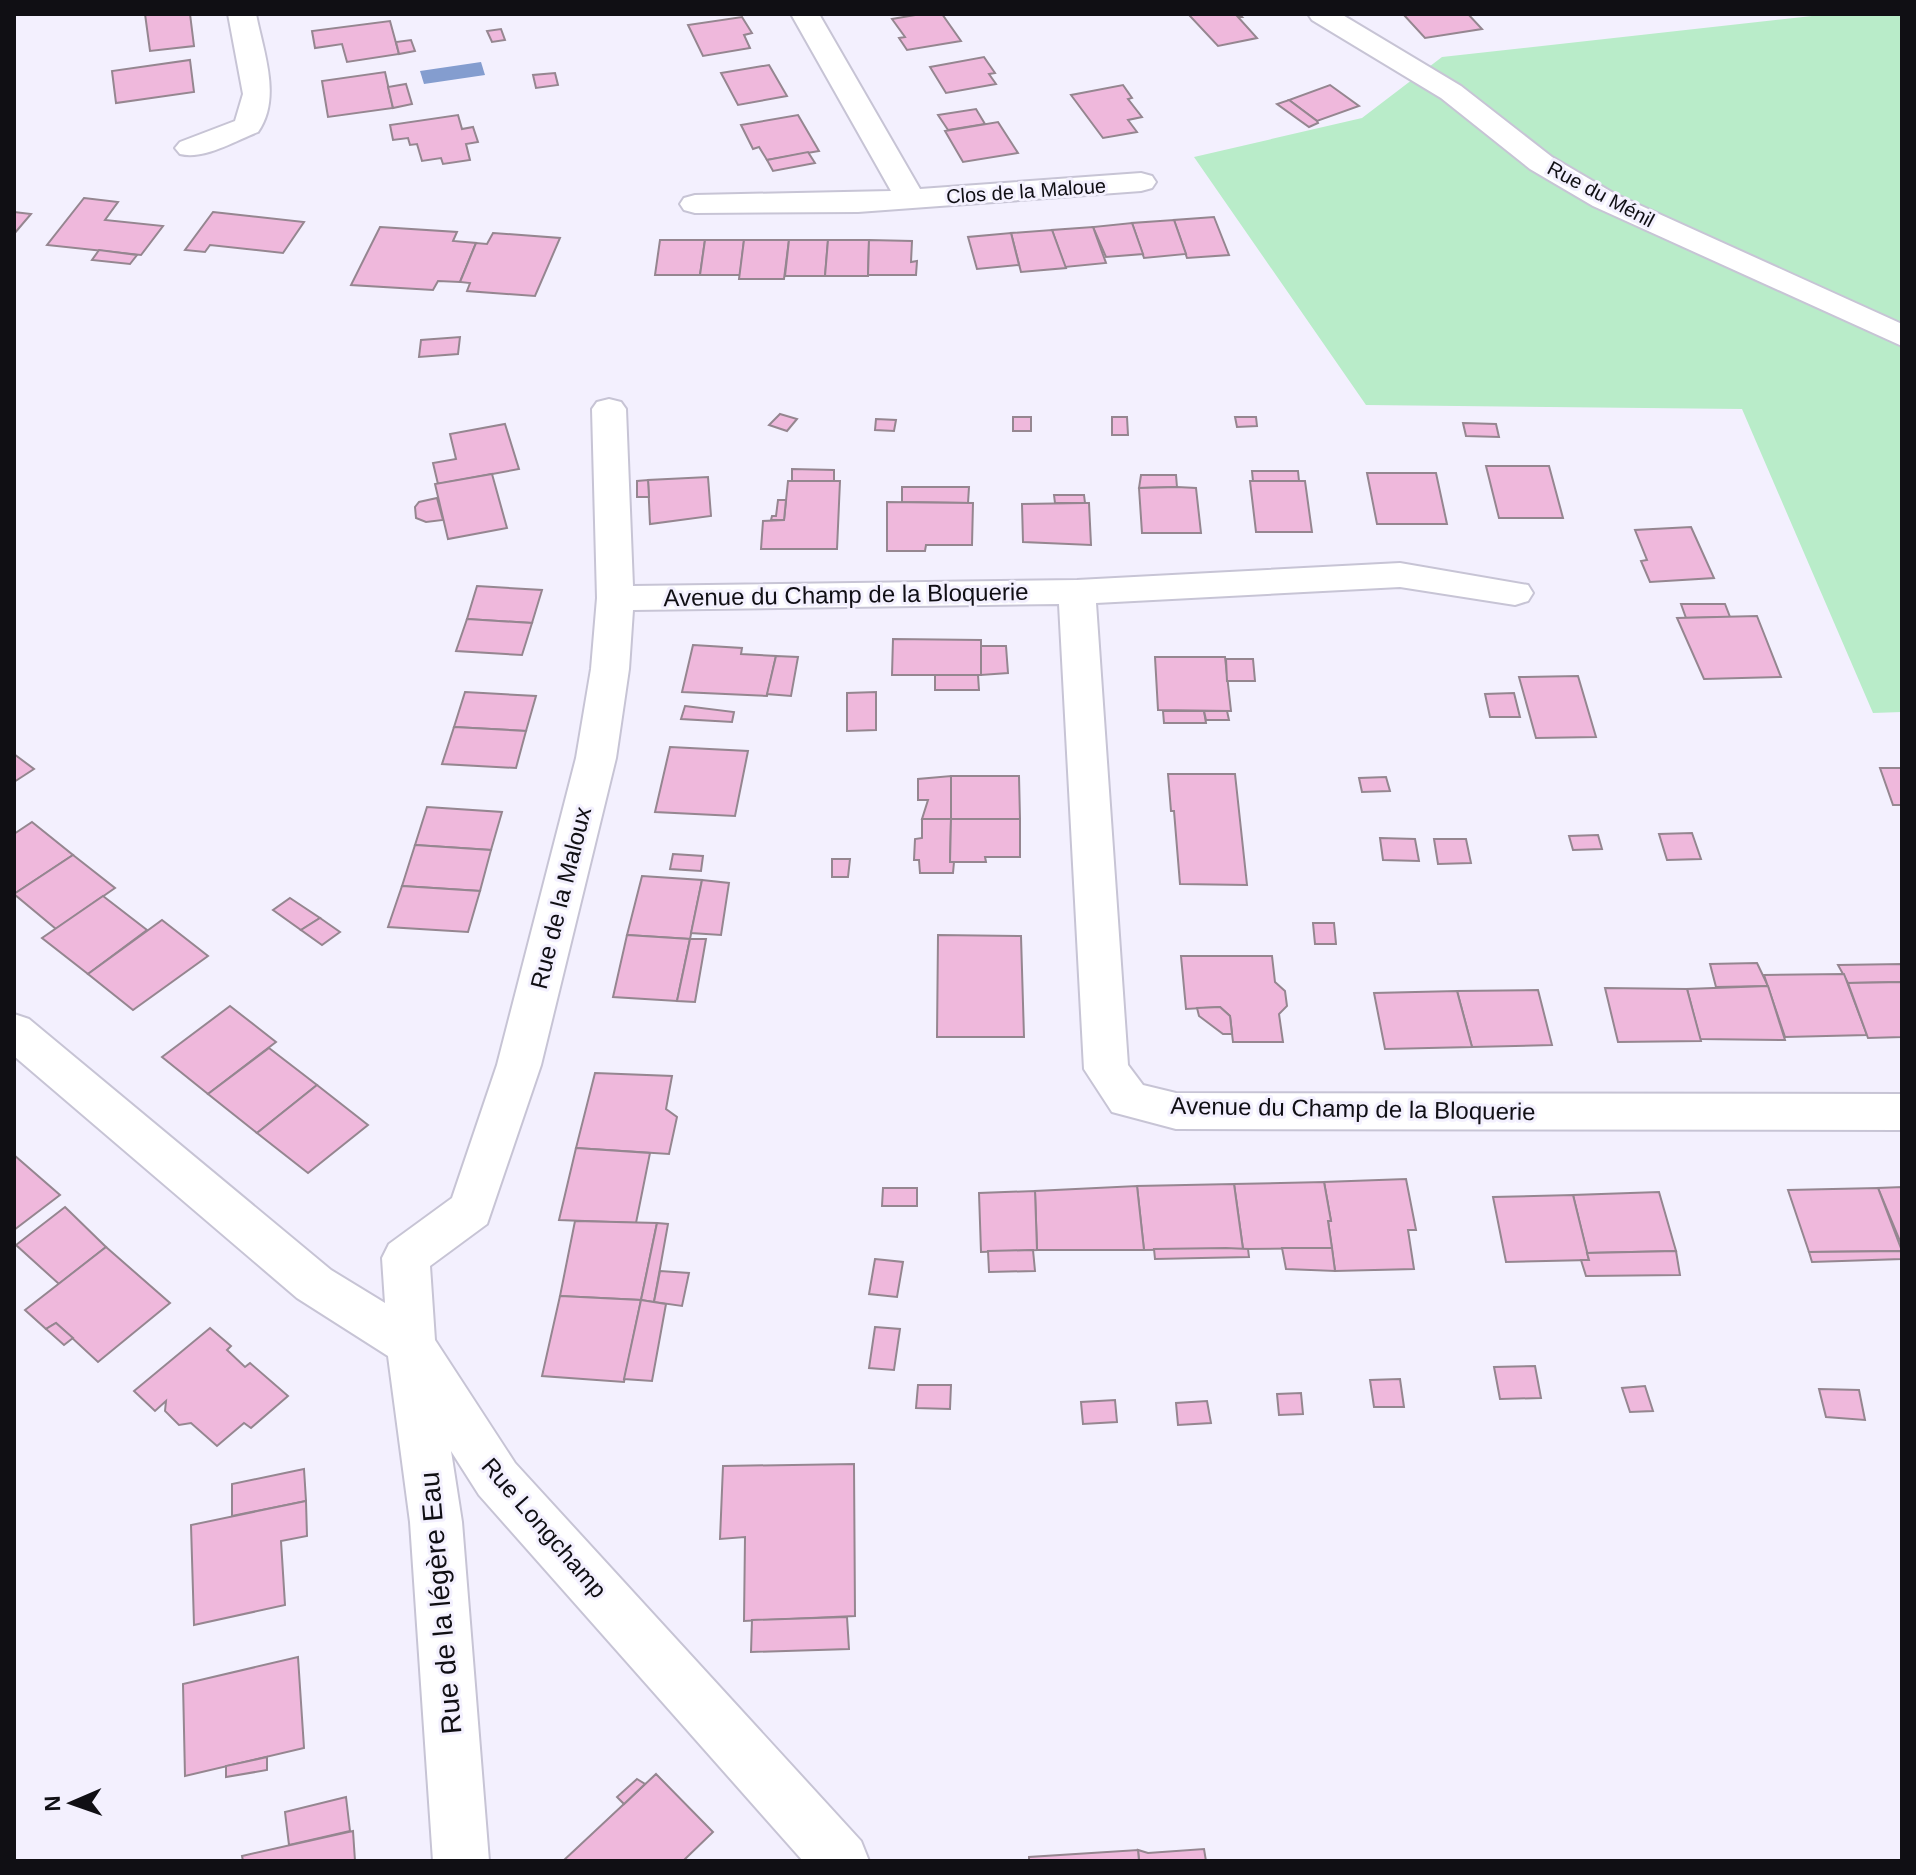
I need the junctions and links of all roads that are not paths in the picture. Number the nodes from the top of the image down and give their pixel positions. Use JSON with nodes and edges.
{"nodes":[{"id":1,"x":242,"y":14,"type":"edge"},
{"id":2,"x":805,"y":14,"type":"edge"},
{"id":3,"x":1322,"y":14,"type":"edge"},
{"id":4,"x":190,"y":148,"type":"dead end"},
{"id":5,"x":1141,"y":182,"type":"dead end"},
{"id":6,"x":911,"y":200,"type":"junction"},
{"id":7,"x":695,"y":204,"type":"dead end"},
{"id":8,"x":1902,"y":336,"type":"edge"},
{"id":9,"x":609,"y":409,"type":"dead end"},
{"id":10,"x":1077,"y":592,"type":"junction"},
{"id":11,"x":1515,"y":593,"type":"dead end"},
{"id":12,"x":615,"y":598,"type":"junction"},
{"id":13,"x":14,"y":1031,"type":"edge"},
{"id":14,"x":1902,"y":1112,"type":"edge"},
{"id":15,"x":411,"y":1345,"type":"junction"},
{"id":16,"x":461,"y":1861,"type":"edge"},
{"id":17,"x":841,"y":1861,"type":"edge"}],
"edges":[{"from":1,"to":4,"type":"street"},
{"from":2,"to":6,"type":"street","name":"Clos de la Maloue"},
{"from":3,"to":8,"type":"street","name":"Rue du Ménil"},
{"from":5,"to":6,"type":"street","name":"Clos de la Maloue"},
{"from":6,"to":7,"type":"street","name":"Clos de la Maloue"},
{"from":9,"to":12,"type":"street","name":"Rue de la Maloux"},
{"from":10,"to":11,"type":"street","name":"Avenue du Champ de la Bloquerie"},
{"from":10,"to":12,"type":"street","name":"Avenue du Champ de la Bloquerie"},
{"from":10,"to":14,"type":"street","name":"Avenue du Champ de la Bloquerie"},
{"from":12,"to":15,"type":"street","name":"Rue de la Maloux"},
{"from":13,"to":15,"type":"street","name":"Rue Longchamp"},
{"from":15,"to":16,"type":"street","name":"Rue de la légère Eau"},
{"from":15,"to":17,"type":"street","name":"Rue Longchamp"}]}
